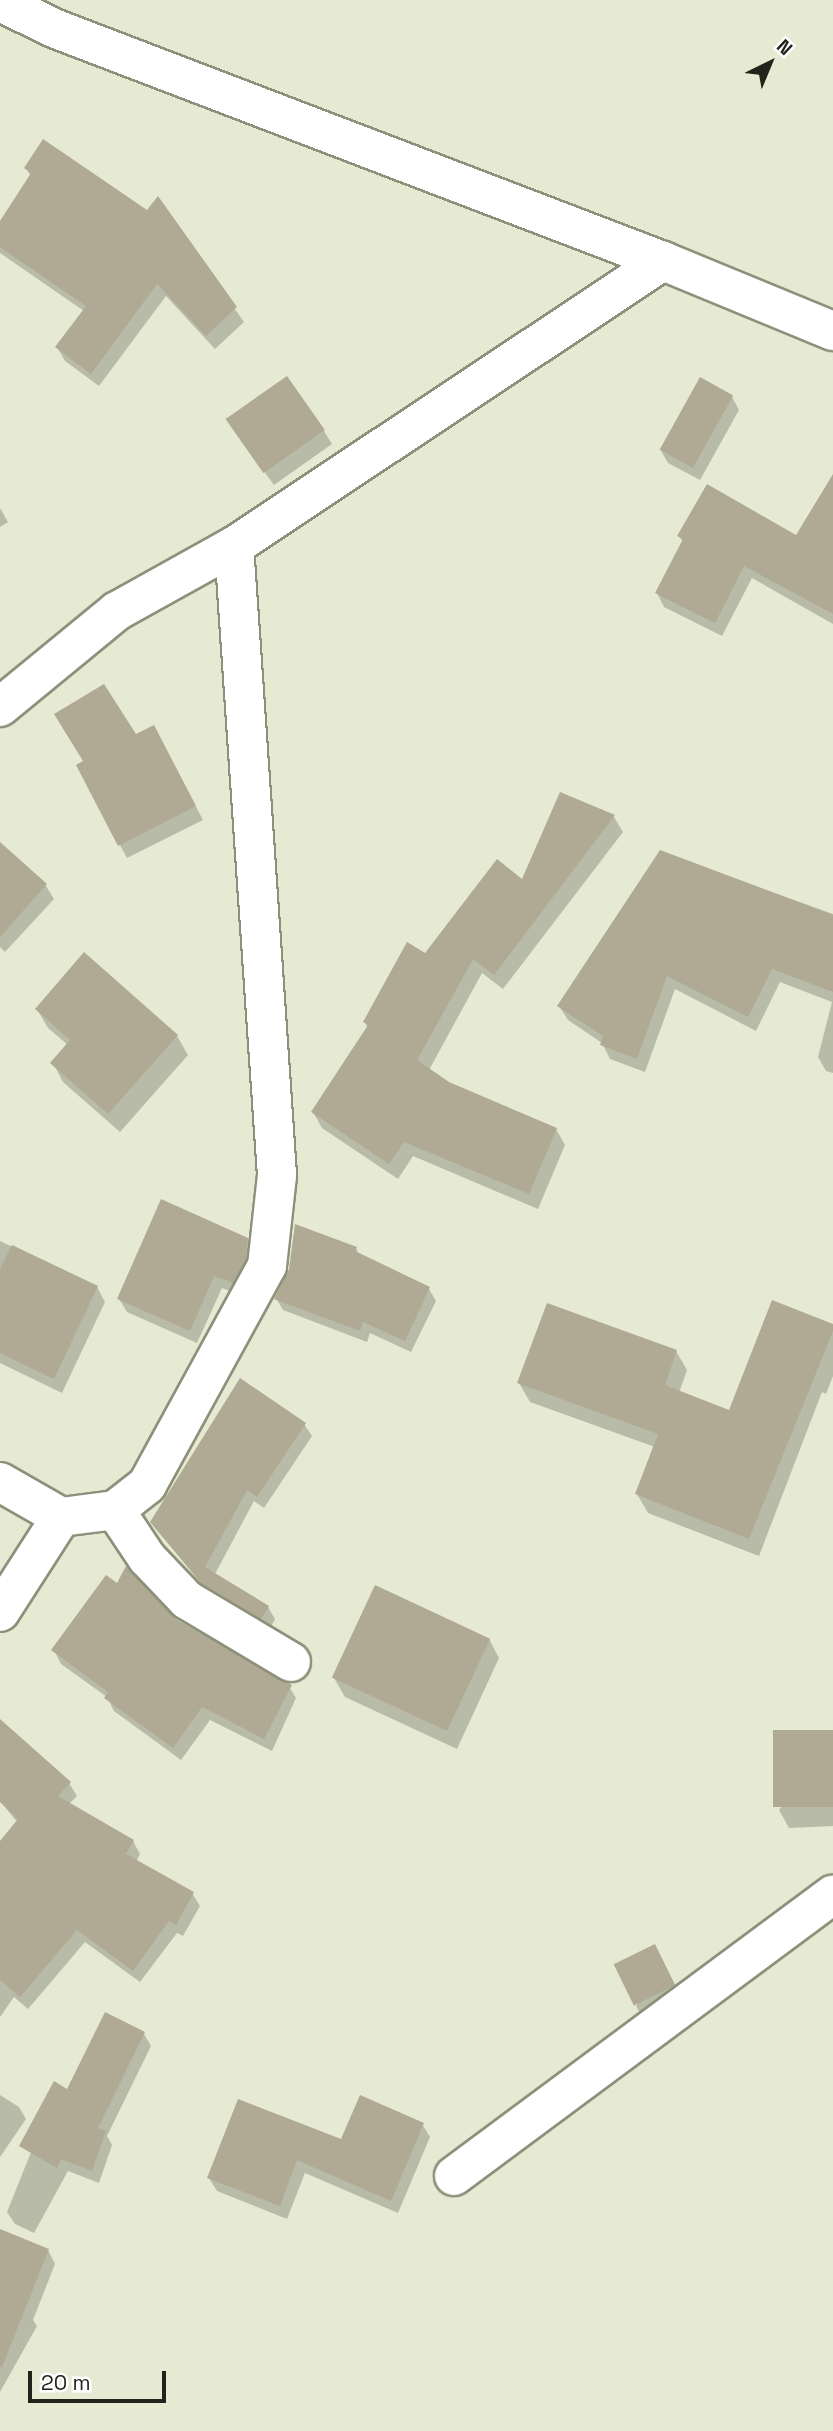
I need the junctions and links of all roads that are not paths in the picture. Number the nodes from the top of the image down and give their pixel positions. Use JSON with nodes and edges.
{"nodes":[{"id":1,"x":0,"y":2,"type":"edge"},
{"id":2,"x":663,"y":261,"type":"junction"},
{"id":3,"x":833,"y":331,"type":"edge"},
{"id":4,"x":234,"y":546,"type":"junction"},
{"id":5,"x":0,"y":707,"type":"edge"},
{"id":6,"x":0,"y":1482,"type":"edge"},
{"id":7,"x":115,"y":1510,"type":"junction"},
{"id":8,"x":61,"y":1517,"type":"junction"},
{"id":9,"x":0,"y":1612,"type":"edge"},
{"id":10,"x":291,"y":1662,"type":"dead end"},
{"id":11,"x":833,"y":1895,"type":"edge"},
{"id":12,"x":454,"y":2176,"type":"dead end"}],
"edges":[{"from":1,"to":2,"type":"street"},
{"from":2,"to":3,"type":"street"},
{"from":2,"to":4,"type":"street"},
{"from":4,"to":5,"type":"street"},
{"from":4,"to":7,"type":"street"},
{"from":6,"to":8,"type":"street"},
{"from":7,"to":8,"type":"street"},
{"from":7,"to":10,"type":"street"},
{"from":8,"to":9,"type":"street"},
{"from":11,"to":12,"type":"street"}]}
